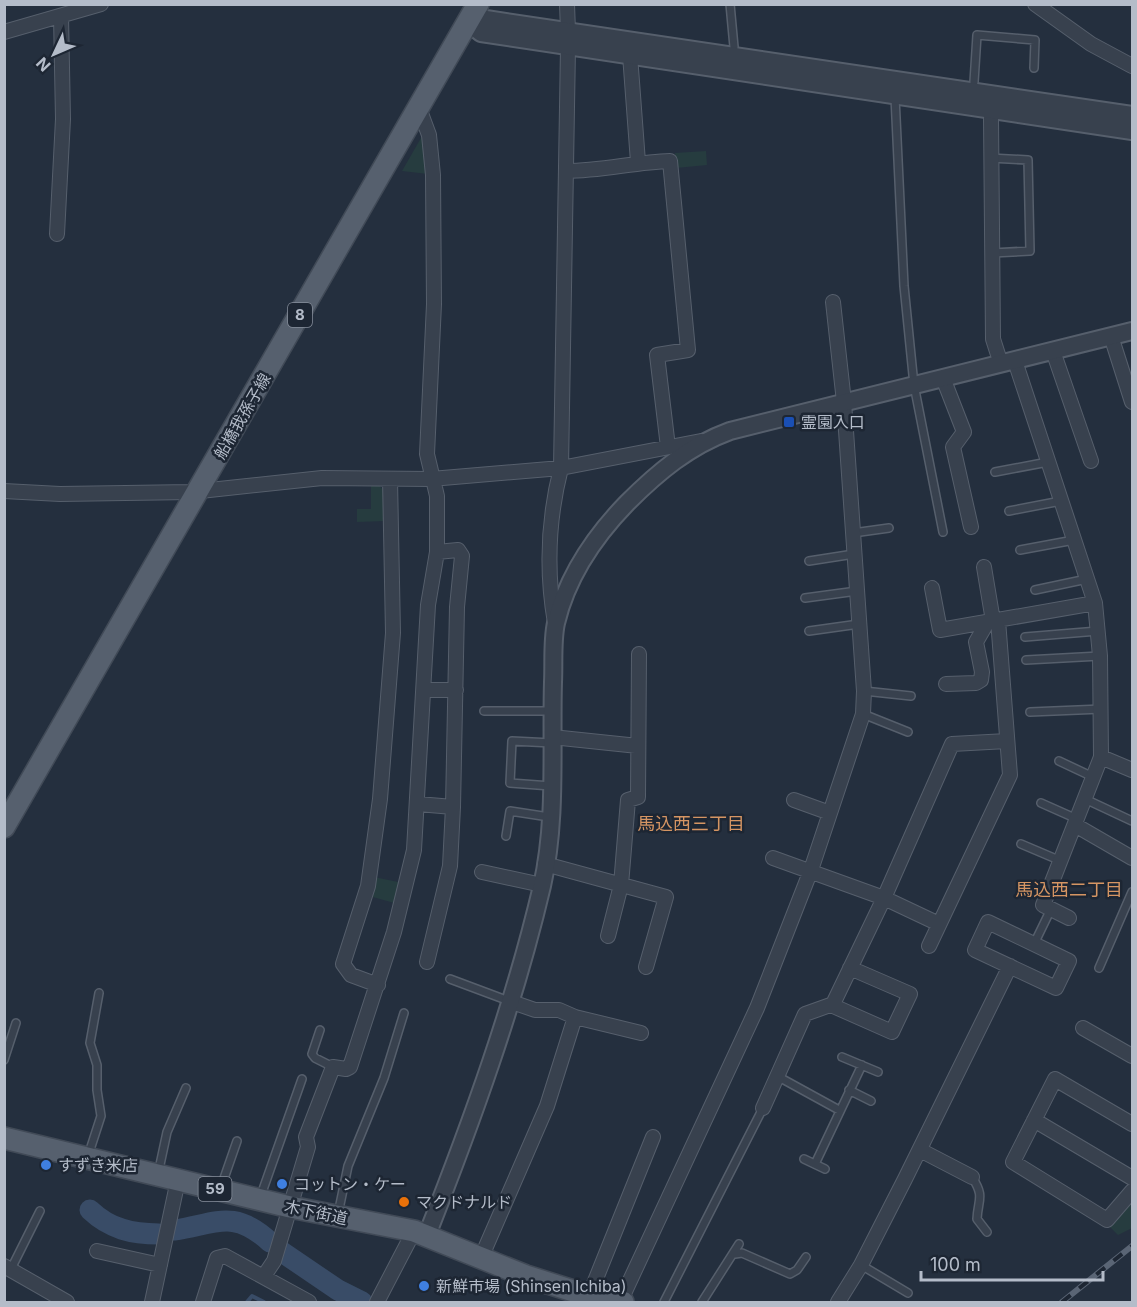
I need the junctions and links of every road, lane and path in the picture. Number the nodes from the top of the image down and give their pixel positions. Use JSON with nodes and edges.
{"nodes":[{"id":1,"x":100,"y":4,"type":"edge"},
{"id":2,"x":478,"y":4,"type":"edge"},
{"id":3,"x":567,"y":4,"type":"edge"},
{"id":4,"x":730,"y":4,"type":"edge"},
{"id":5,"x":1035,"y":4,"type":"edge"},
{"id":6,"x":61,"y":16,"type":"junction"},
{"id":7,"x":468,"y":23,"type":"junction"},
{"id":8,"x":4,"y":32,"type":"edge"},
{"id":9,"x":568,"y":39,"type":"junction"},
{"id":10,"x":734,"y":47,"type":"dead end"},
{"id":11,"x":630,"y":55,"type":"junction"},
{"id":12,"x":1132,"y":66,"type":"edge"},
{"id":13,"x":1034,"y":68,"type":"dead end"},
{"id":14,"x":974,"y":82,"type":"dead end"},
{"id":15,"x":895,"y":87,"type":"junction"},
{"id":16,"x":419,"y":108,"type":"junction"},
{"id":17,"x":1132,"y":115,"type":"edge"},
{"id":18,"x":991,"y":118,"type":"dead end"},
{"id":19,"x":1132,"y":131,"type":"edge"},
{"id":20,"x":990,"y":158,"type":"junction"},
{"id":21,"x":638,"y":162,"type":"junction"},
{"id":22,"x":566,"y":171,"type":"junction"},
{"id":23,"x":57,"y":234,"type":"dead end"},
{"id":24,"x":992,"y":253,"type":"junction"},
{"id":25,"x":833,"y":302,"type":"dead end"},
{"id":26,"x":1132,"y":331,"type":"edge"},
{"id":27,"x":1111,"y":336,"type":"junction"},
{"id":28,"x":1053,"y":351,"type":"junction"},
{"id":29,"x":1008,"y":362,"type":"junction"},
{"id":30,"x":943,"y":378,"type":"junction"},
{"id":31,"x":914,"y":385,"type":"junction"},
{"id":32,"x":844,"y":402,"type":"junction"},
{"id":33,"x":1132,"y":402,"type":"edge"},
{"id":34,"x":703,"y":441,"type":"junction"},
{"id":35,"x":668,"y":447,"type":"junction"},
{"id":36,"x":1091,"y":461,"type":"dead end"},
{"id":37,"x":1048,"y":462,"type":"junction"},
{"id":38,"x":561,"y":468,"type":"junction"},
{"id":39,"x":995,"y":472,"type":"dead end"},
{"id":40,"x":390,"y":478,"type":"junction"},
{"id":41,"x":431,"y":479,"type":"junction"},
{"id":42,"x":200,"y":489,"type":"junction"},
{"id":43,"x":4,"y":491,"type":"edge"},
{"id":44,"x":1061,"y":501,"type":"junction"},
{"id":45,"x":1009,"y":511,"type":"dead end"},
{"id":46,"x":971,"y":527,"type":"dead end"},
{"id":47,"x":889,"y":528,"type":"dead end"},
{"id":48,"x":943,"y":532,"type":"dead end"},
{"id":49,"x":853,"y":533,"type":"junction"},
{"id":50,"x":1074,"y":540,"type":"junction"},
{"id":51,"x":1020,"y":550,"type":"dead end"},
{"id":52,"x":437,"y":552,"type":"junction"},
{"id":53,"x":854,"y":554,"type":"junction"},
{"id":54,"x":809,"y":561,"type":"dead end"},
{"id":55,"x":984,"y":567,"type":"dead end"},
{"id":56,"x":1087,"y":579,"type":"junction"},
{"id":57,"x":932,"y":588,"type":"dead end"},
{"id":58,"x":1035,"y":590,"type":"dead end"},
{"id":59,"x":856,"y":591,"type":"junction"},
{"id":60,"x":805,"y":598,"type":"dead end"},
{"id":61,"x":1095,"y":603,"type":"junction"},
{"id":62,"x":993,"y":622,"type":"junction"},
{"id":63,"x":859,"y":624,"type":"junction"},
{"id":64,"x":555,"y":625,"type":"junction"},
{"id":65,"x":809,"y":631,"type":"dead end"},
{"id":66,"x":1098,"y":631,"type":"junction"},
{"id":67,"x":1025,"y":637,"type":"dead end"},
{"id":68,"x":639,"y":654,"type":"dead end"},
{"id":69,"x":1100,"y":656,"type":"junction"},
{"id":70,"x":1026,"y":660,"type":"dead end"},
{"id":71,"x":946,"y":684,"type":"dead end"},
{"id":72,"x":424,"y":690,"type":"junction"},
{"id":73,"x":456,"y":690,"type":"junction"},
{"id":74,"x":864,"y":691,"type":"junction"},
{"id":75,"x":910,"y":696,"type":"dead end"},
{"id":76,"x":1102,"y":709,"type":"junction"},
{"id":77,"x":484,"y":711,"type":"dead end"},
{"id":78,"x":552,"y":711,"type":"junction"},
{"id":79,"x":1030,"y":712,"type":"dead end"},
{"id":80,"x":863,"y":714,"type":"junction"},
{"id":81,"x":908,"y":732,"type":"dead end"},
{"id":82,"x":552,"y":740,"type":"junction"},
{"id":83,"x":1007,"y":741,"type":"junction"},
{"id":84,"x":638,"y":746,"type":"junction"},
{"id":85,"x":1101,"y":757,"type":"junction"},
{"id":86,"x":1059,"y":761,"type":"dead end"},
{"id":87,"x":1132,"y":770,"type":"edge"},
{"id":88,"x":1093,"y":777,"type":"junction"},
{"id":89,"x":551,"y":786,"type":"junction"},
{"id":90,"x":794,"y":800,"type":"dead end"},
{"id":91,"x":1085,"y":800,"type":"junction"},
{"id":92,"x":1041,"y":803,"type":"dead end"},
{"id":93,"x":418,"y":804,"type":"junction"},
{"id":94,"x":453,"y":807,"type":"junction"},
{"id":95,"x":830,"y":813,"type":"junction"},
{"id":96,"x":549,"y":817,"type":"junction"},
{"id":97,"x":1132,"y":821,"type":"edge"},
{"id":98,"x":1076,"y":822,"type":"junction"},
{"id":99,"x":4,"y":827,"type":"edge"},
{"id":100,"x":506,"y":836,"type":"dead end"},
{"id":101,"x":1021,"y":844,"type":"dead end"},
{"id":102,"x":773,"y":858,"type":"dead end"},
{"id":103,"x":1132,"y":858,"type":"edge"},
{"id":104,"x":1061,"y":861,"type":"junction"},
{"id":105,"x":545,"y":864,"type":"junction"},
{"id":106,"x":811,"y":870,"type":"junction"},
{"id":107,"x":482,"y":872,"type":"dead end"},
{"id":108,"x":542,"y":885,"type":"junction"},
{"id":109,"x":621,"y":885,"type":"junction"},
{"id":110,"x":1132,"y":892,"type":"edge"},
{"id":111,"x":884,"y":897,"type":"junction"},
{"id":112,"x":1051,"y":909,"type":"junction"},
{"id":113,"x":1069,"y":918,"type":"dead end"},
{"id":114,"x":939,"y":924,"type":"junction"},
{"id":115,"x":608,"y":936,"type":"dead end"},
{"id":116,"x":1034,"y":944,"type":"junction"},
{"id":117,"x":929,"y":946,"type":"dead end"},
{"id":118,"x":427,"y":962,"type":"dead end"},
{"id":119,"x":1010,"y":966,"type":"junction"},
{"id":120,"x":646,"y":967,"type":"dead end"},
{"id":121,"x":850,"y":968,"type":"junction"},
{"id":122,"x":1099,"y":968,"type":"dead end"},
{"id":123,"x":450,"y":979,"type":"dead end"},
{"id":124,"x":378,"y":986,"type":"junction"},
{"id":125,"x":99,"y":993,"type":"dead end"},
{"id":126,"x":509,"y":1002,"type":"junction"},
{"id":127,"x":831,"y":1005,"type":"junction"},
{"id":128,"x":404,"y":1013,"type":"dead end"},
{"id":129,"x":575,"y":1017,"type":"junction"},
{"id":130,"x":16,"y":1023,"type":"dead end"},
{"id":131,"x":1083,"y":1028,"type":"dead end"},
{"id":132,"x":320,"y":1030,"type":"dead end"},
{"id":133,"x":641,"y":1033,"type":"dead end"},
{"id":134,"x":1132,"y":1056,"type":"edge"},
{"id":135,"x":842,"y":1057,"type":"dead end"},
{"id":136,"x":4,"y":1060,"type":"edge"},
{"id":137,"x":861,"y":1065,"type":"junction"},
{"id":138,"x":333,"y":1067,"type":"junction"},
{"id":139,"x":878,"y":1072,"type":"dead end"},
{"id":140,"x":777,"y":1076,"type":"junction"},
{"id":141,"x":302,"y":1078,"type":"dead end"},
{"id":142,"x":186,"y":1088,"type":"dead end"},
{"id":143,"x":849,"y":1090,"type":"junction"},
{"id":144,"x":871,"y":1101,"type":"dead end"},
{"id":145,"x":763,"y":1108,"type":"joint"},
{"id":146,"x":839,"y":1110,"type":"junction"},
{"id":147,"x":1035,"y":1120,"type":"junction"},
{"id":148,"x":1132,"y":1124,"type":"edge"},
{"id":149,"x":653,"y":1137,"type":"dead end"},
{"id":150,"x":4,"y":1138,"type":"edge"},
{"id":151,"x":237,"y":1141,"type":"dead end"},
{"id":152,"x":920,"y":1150,"type":"junction"},
{"id":153,"x":88,"y":1156,"type":"junction"},
{"id":154,"x":804,"y":1159,"type":"dead end"},
{"id":155,"x":815,"y":1164,"type":"junction"},
{"id":156,"x":825,"y":1169,"type":"dead end"},
{"id":157,"x":167,"y":1177,"type":"junction"},
{"id":158,"x":972,"y":1177,"type":"joint"},
{"id":159,"x":1132,"y":1178,"type":"edge"},
{"id":160,"x":220,"y":1190,"type":"junction"},
{"id":161,"x":1132,"y":1191,"type":"edge"},
{"id":162,"x":259,"y":1200,"type":"junction"},
{"id":163,"x":290,"y":1207,"type":"junction"},
{"id":164,"x":39,"y":1210,"type":"dead end"},
{"id":165,"x":337,"y":1216,"type":"junction"},
{"id":166,"x":987,"y":1232,"type":"dead end"},
{"id":167,"x":421,"y":1233,"type":"junction"},
{"id":168,"x":739,"y":1244,"type":"dead end"},
{"id":169,"x":97,"y":1251,"type":"dead end"},
{"id":170,"x":735,"y":1254,"type":"junction"},
{"id":171,"x":806,"y":1257,"type":"dead end"},
{"id":172,"x":481,"y":1258,"type":"junction"},
{"id":173,"x":160,"y":1265,"type":"junction"},
{"id":174,"x":861,"y":1265,"type":"junction"},
{"id":175,"x":8,"y":1267,"type":"edge"},
{"id":176,"x":264,"y":1276,"type":"junction"},
{"id":177,"x":908,"y":1293,"type":"dead end"},
{"id":178,"x":589,"y":1296,"type":"junction"},
{"id":179,"x":67,"y":1302,"type":"edge"},
{"id":180,"x":152,"y":1302,"type":"edge"},
{"id":181,"x":203,"y":1302,"type":"edge"},
{"id":182,"x":309,"y":1302,"type":"edge"},
{"id":183,"x":377,"y":1302,"type":"edge"},
{"id":184,"x":621,"y":1302,"type":"edge"},
{"id":185,"x":664,"y":1302,"type":"edge"},
{"id":186,"x":702,"y":1302,"type":"edge"},
{"id":187,"x":838,"y":1302,"type":"edge"}],
"edges":[{"from":1,"to":6,"type":"street"},
{"from":2,"to":7,"type":"main road","name":"船橋我孫子線","number":"8"},
{"from":3,"to":9,"type":"street"},
{"from":4,"to":10,"type":"lane"},
{"from":5,"to":12,"type":"street"},
{"from":6,"to":8,"type":"street"},
{"from":6,"to":23,"type":"street"},
{"from":7,"to":9,"type":"street"},
{"from":7,"to":16,"type":"main road","name":"船橋我孫子線","number":"8"},
{"from":9,"to":11,"type":"street"},
{"from":9,"to":15,"type":"street"},
{"from":9,"to":22,"type":"street"},
{"from":11,"to":15,"type":"street"},
{"from":11,"to":21,"type":"street"},
{"from":13,"to":14,"type":"lane"},
{"from":15,"to":17,"type":"street"},
{"from":15,"to":19,"type":"street"},
{"from":15,"to":31,"type":"lane"},
{"from":16,"to":41,"type":"street"},
{"from":16,"to":42,"type":"main road","name":"船橋我孫子線","number":"8"},
{"from":18,"to":20,"type":"street"},
{"from":20,"to":24,"type":"street"},
{"from":20,"to":24,"type":"lane"},
{"from":21,"to":22,"type":"street"},
{"from":21,"to":35,"type":"street"},
{"from":22,"to":38,"type":"street"},
{"from":24,"to":29,"type":"street"},
{"from":25,"to":32,"type":"street"},
{"from":26,"to":27,"type":"street"},
{"from":27,"to":28,"type":"street"},
{"from":27,"to":33,"type":"street"},
{"from":28,"to":29,"type":"street"},
{"from":28,"to":36,"type":"street"},
{"from":29,"to":30,"type":"street"},
{"from":29,"to":37,"type":"street"},
{"from":30,"to":31,"type":"street"},
{"from":30,"to":46,"type":"street"},
{"from":31,"to":32,"type":"street"},
{"from":31,"to":48,"type":"lane"},
{"from":32,"to":34,"type":"street"},
{"from":32,"to":49,"type":"street"},
{"from":34,"to":35,"type":"street"},
{"from":34,"to":64,"type":"street"},
{"from":35,"to":38,"type":"street"},
{"from":37,"to":39,"type":"lane"},
{"from":37,"to":44,"type":"street"},
{"from":38,"to":41,"type":"street"},
{"from":38,"to":64,"type":"street"},
{"from":40,"to":41,"type":"street"},
{"from":40,"to":42,"type":"street"},
{"from":40,"to":124,"type":"street"},
{"from":41,"to":52,"type":"street"},
{"from":42,"to":43,"type":"street"},
{"from":42,"to":99,"type":"main road","name":"船橋我孫子線","number":"8"},
{"from":44,"to":45,"type":"lane"},
{"from":44,"to":50,"type":"street"},
{"from":47,"to":49,"type":"lane"},
{"from":49,"to":53,"type":"street"},
{"from":50,"to":51,"type":"lane"},
{"from":50,"to":56,"type":"street"},
{"from":52,"to":72,"type":"street"},
{"from":52,"to":73,"type":"street"},
{"from":53,"to":54,"type":"lane"},
{"from":53,"to":59,"type":"street"},
{"from":55,"to":62,"type":"street"},
{"from":56,"to":58,"type":"lane"},
{"from":56,"to":61,"type":"street"},
{"from":57,"to":62,"type":"street"},
{"from":59,"to":60,"type":"lane"},
{"from":59,"to":63,"type":"street"},
{"from":61,"to":62,"type":"street"},
{"from":61,"to":66,"type":"street"},
{"from":62,"to":71,"type":"street"},
{"from":62,"to":83,"type":"street"},
{"from":63,"to":65,"type":"lane"},
{"from":63,"to":74,"type":"street"},
{"from":64,"to":78,"type":"street"},
{"from":66,"to":67,"type":"lane"},
{"from":66,"to":69,"type":"street"},
{"from":68,"to":84,"type":"street"},
{"from":69,"to":70,"type":"lane"},
{"from":69,"to":76,"type":"street"},
{"from":72,"to":73,"type":"street"},
{"from":72,"to":93,"type":"street"},
{"from":73,"to":94,"type":"street"},
{"from":74,"to":75,"type":"lane"},
{"from":74,"to":80,"type":"street"},
{"from":76,"to":79,"type":"lane"},
{"from":76,"to":85,"type":"street"},
{"from":77,"to":78,"type":"lane"},
{"from":78,"to":82,"type":"street"},
{"from":80,"to":81,"type":"lane"},
{"from":80,"to":95,"type":"street"},
{"from":82,"to":84,"type":"street"},
{"from":82,"to":89,"type":"street"},
{"from":82,"to":89,"type":"lane"},
{"from":83,"to":111,"type":"street"},
{"from":83,"to":114,"type":"street"},
{"from":84,"to":109,"type":"street"},
{"from":85,"to":87,"type":"street"},
{"from":85,"to":88,"type":"street"},
{"from":86,"to":88,"type":"lane"},
{"from":88,"to":91,"type":"street"},
{"from":89,"to":96,"type":"street"},
{"from":90,"to":95,"type":"street"},
{"from":91,"to":97,"type":"lane"},
{"from":91,"to":98,"type":"street"},
{"from":92,"to":98,"type":"lane"},
{"from":93,"to":94,"type":"street"},
{"from":93,"to":124,"type":"street"},
{"from":94,"to":118,"type":"street"},
{"from":95,"to":106,"type":"street"},
{"from":96,"to":100,"type":"lane"},
{"from":96,"to":105,"type":"street"},
{"from":98,"to":103,"type":"street"},
{"from":98,"to":104,"type":"street"},
{"from":101,"to":104,"type":"lane"},
{"from":102,"to":106,"type":"street"},
{"from":104,"to":112,"type":"street"},
{"from":105,"to":108,"type":"street"},
{"from":105,"to":109,"type":"street"},
{"from":106,"to":111,"type":"street"},
{"from":106,"to":184,"type":"street"},
{"from":107,"to":108,"type":"street"},
{"from":108,"to":126,"type":"street"},
{"from":109,"to":115,"type":"street"},
{"from":109,"to":120,"type":"street"},
{"from":110,"to":122,"type":"lane"},
{"from":111,"to":114,"type":"street"},
{"from":111,"to":121,"type":"street"},
{"from":112,"to":113,"type":"street"},
{"from":112,"to":116,"type":"lane"},
{"from":114,"to":117,"type":"street"},
{"from":116,"to":119,"type":"street"},
{"from":116,"to":119,"type":"street"},
{"from":119,"to":152,"type":"street"},
{"from":121,"to":127,"type":"street"},
{"from":121,"to":127,"type":"street"},
{"from":123,"to":126,"type":"lane"},
{"from":124,"to":138,"type":"street"},
{"from":125,"to":153,"type":"lane"},
{"from":126,"to":129,"type":"street"},
{"from":126,"to":167,"type":"street"},
{"from":127,"to":140,"type":"street"},
{"from":128,"to":165,"type":"lane"},
{"from":129,"to":133,"type":"street"},
{"from":129,"to":172,"type":"street"},
{"from":130,"to":136,"type":"lane"},
{"from":131,"to":134,"type":"street"},
{"from":132,"to":138,"type":"lane"},
{"from":135,"to":137,"type":"lane"},
{"from":137,"to":139,"type":"lane"},
{"from":137,"to":143,"type":"lane"},
{"from":138,"to":163,"type":"street"},
{"from":140,"to":145,"type":"street"},
{"from":140,"to":146,"type":"lane"},
{"from":141,"to":162,"type":"lane"},
{"from":142,"to":157,"type":"lane"},
{"from":143,"to":144,"type":"lane"},
{"from":143,"to":146,"type":"lane"},
{"from":145,"to":185,"type":"lane"},
{"from":146,"to":155,"type":"lane"},
{"from":147,"to":148,"type":"street"},
{"from":147,"to":159,"type":"street"},
{"from":147,"to":161,"type":"street"},
{"from":149,"to":178,"type":"street"},
{"from":150,"to":153,"type":"main road","name":"木下街道","number":"59"},
{"from":151,"to":160,"type":"lane"},
{"from":152,"to":158,"type":"street"},
{"from":152,"to":174,"type":"street"},
{"from":153,"to":157,"type":"main road","name":"木下街道","number":"59"},
{"from":154,"to":155,"type":"lane"},
{"from":155,"to":156,"type":"lane"},
{"from":157,"to":160,"type":"main road","name":"木下街道","number":"59"},
{"from":157,"to":173,"type":"street"},
{"from":158,"to":166,"type":"lane"},
{"from":160,"to":162,"type":"main road","name":"木下街道","number":"59"},
{"from":162,"to":163,"type":"main road","name":"木下街道","number":"59"},
{"from":163,"to":165,"type":"main road","name":"木下街道","number":"59"},
{"from":163,"to":176,"type":"street"},
{"from":164,"to":175,"type":"lane"},
{"from":165,"to":167,"type":"main road","name":"木下街道","number":"59"},
{"from":167,"to":172,"type":"main road","name":"木下街道","number":"59"},
{"from":167,"to":183,"type":"street"},
{"from":168,"to":170,"type":"lane"},
{"from":169,"to":173,"type":"street"},
{"from":170,"to":171,"type":"lane"},
{"from":170,"to":186,"type":"lane"},
{"from":172,"to":178,"type":"main road","name":"木下街道","number":"59"},
{"from":173,"to":180,"type":"street"},
{"from":174,"to":177,"type":"lane"},
{"from":174,"to":187,"type":"street"},
{"from":175,"to":179,"type":"street"},
{"from":176,"to":181,"type":"street"},
{"from":176,"to":182,"type":"street"},
{"from":178,"to":184,"type":"main road","name":"木下街道","number":"59"}]}
